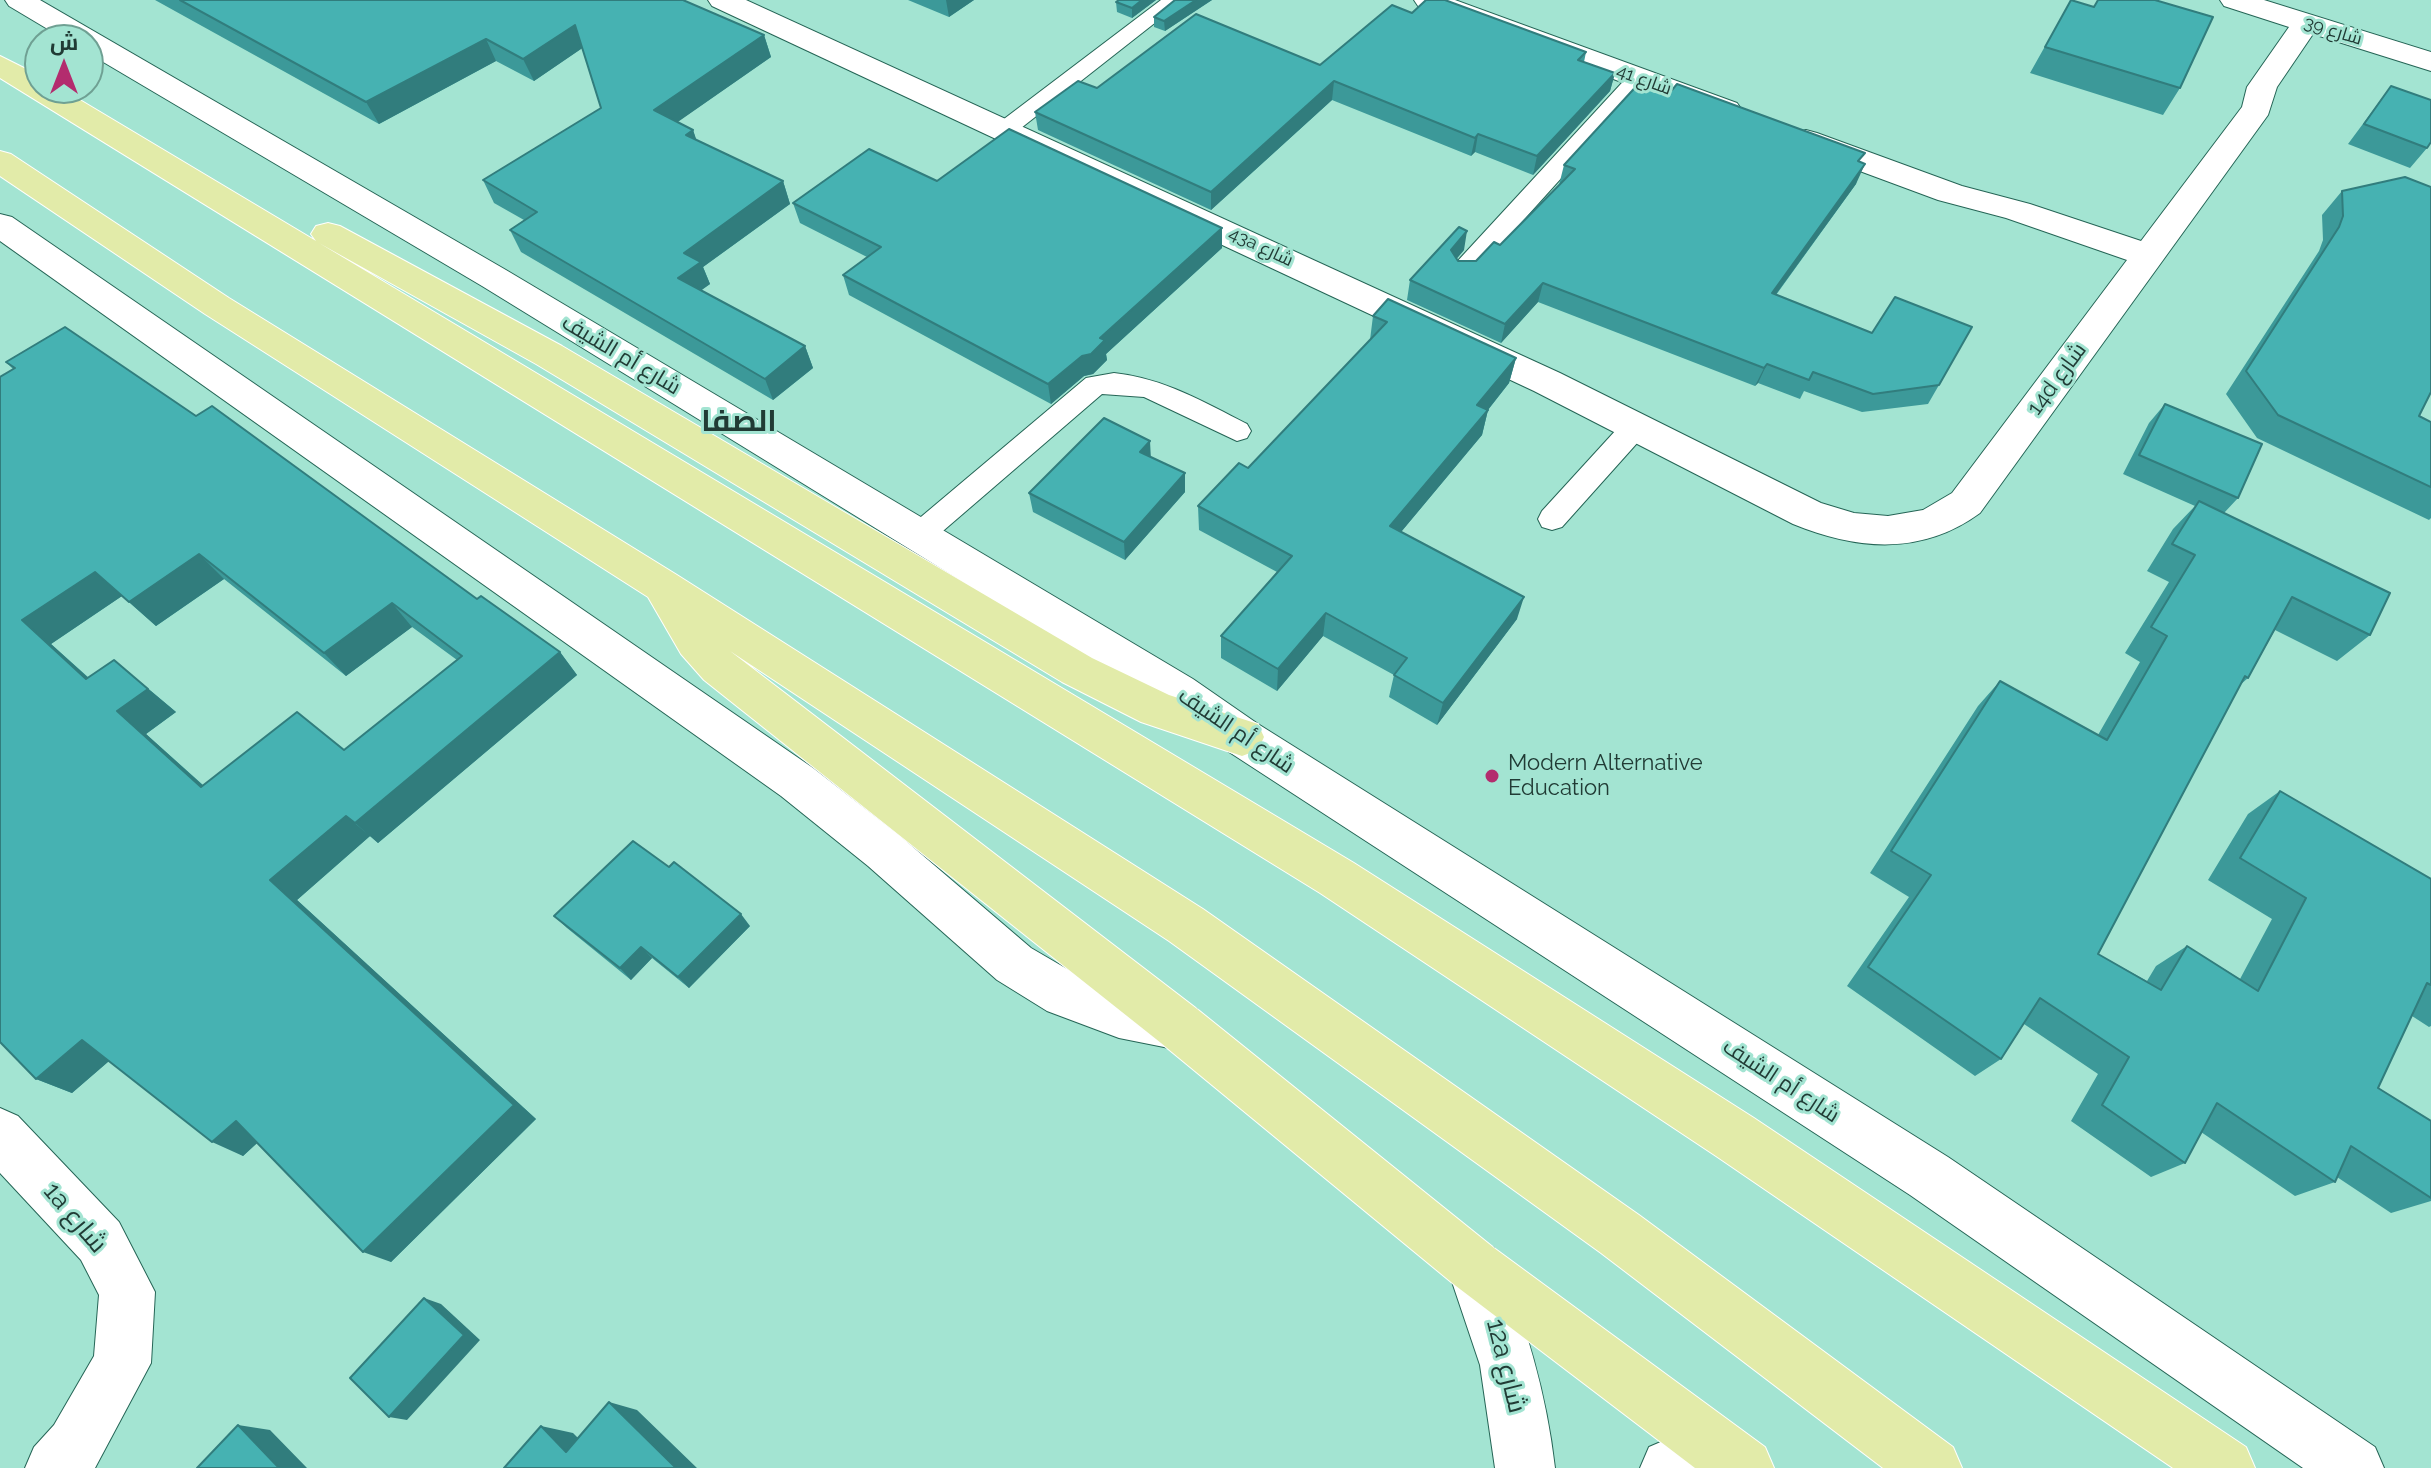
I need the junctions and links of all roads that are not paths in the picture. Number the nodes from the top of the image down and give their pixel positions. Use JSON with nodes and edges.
{"nodes":[{"id":1,"x":19,"y":0,"type":"edge"},
{"id":2,"x":722,"y":0,"type":"edge"},
{"id":3,"x":1174,"y":0,"type":"edge"},
{"id":4,"x":1428,"y":0,"type":"edge"},
{"id":5,"x":2234,"y":0,"type":"edge"},
{"id":6,"x":2306,"y":23,"type":"junction"},
{"id":7,"x":60,"y":24,"type":"edge"},
{"id":8,"x":2341,"y":33,"type":"junction"},
{"id":9,"x":104,"y":49,"type":"edge"},
{"id":10,"x":2431,"y":62,"type":"edge"},
{"id":11,"x":0,"y":65,"type":"edge"},
{"id":12,"x":1639,"y":78,"type":"junction"},
{"id":13,"x":2257,"y":108,"type":"junction"},
{"id":14,"x":1008,"y":127,"type":"junction"},
{"id":15,"x":0,"y":161,"type":"edge"},
{"id":16,"x":191,"y":183,"type":"junction"},
{"id":17,"x":0,"y":225,"type":"edge"},
{"id":18,"x":2140,"y":266,"type":"junction"},
{"id":19,"x":1463,"y":271,"type":"edge"},
{"id":20,"x":1637,"y":425,"type":"junction"},
{"id":21,"x":1237,"y":431,"type":"dead end"},
{"id":22,"x":1795,"y":506,"type":"joint"},
{"id":23,"x":1552,"y":519,"type":"dead end"},
{"id":24,"x":919,"y":535,"type":"junction"},
{"id":25,"x":663,"y":586,"type":"junction"},
{"id":26,"x":1242,"y":737,"type":"junction"},
{"id":27,"x":1179,"y":1026,"type":"junction"},
{"id":28,"x":0,"y":1134,"type":"edge"},
{"id":29,"x":1475,"y":1267,"type":"junction"},
{"id":30,"x":55,"y":1468,"type":"edge"},
{"id":31,"x":1525,"y":1468,"type":"edge"},
{"id":32,"x":1670,"y":1468,"type":"edge"},
{"id":33,"x":1714,"y":1468,"type":"edge"},
{"id":34,"x":1744,"y":1468,"type":"edge"},
{"id":35,"x":1932,"y":1468,"type":"edge"},
{"id":36,"x":2225,"y":1468,"type":"edge"},
{"id":37,"x":2354,"y":1468,"type":"edge"}],
"edges":[{"from":1,"to":7,"type":"street","name":"شارع أم الشيف"},
{"from":2,"to":14,"type":"street","name":"43a شارع"},
{"from":3,"to":14,"type":"lane"},
{"from":4,"to":12,"type":"street","name":"شارع 41"},
{"from":5,"to":6,"type":"street","name":"شارع 39"},
{"from":6,"to":8,"type":"street","name":"شارع 39"},
{"from":6,"to":13,"type":"street","name":"14d شارع"},
{"from":8,"to":10,"type":"street","name":"شارع 39"},
{"from":8,"to":13,"type":"street","name":"14d شارع"},
{"from":9,"to":24,"type":"street","name":"شارع أم الشيف"},
{"from":11,"to":16,"type":"main road"},
{"from":12,"to":18,"type":"street","name":"شارع 41"},
{"from":12,"to":19,"type":"lane"},
{"from":13,"to":18,"type":"street","name":"14d شارع"},
{"from":14,"to":20,"type":"street","name":"43a شارع"},
{"from":15,"to":25,"type":"main road"},
{"from":16,"to":26,"type":"main road"},
{"from":16,"to":36,"type":"main road"},
{"from":17,"to":27,"type":"street"},
{"from":18,"to":22,"type":"street","name":"14d شارع"},
{"from":20,"to":22,"type":"street","name":"43a شارع"},
{"from":20,"to":23,"type":"lane"},
{"from":21,"to":24,"type":"lane"},
{"from":24,"to":26,"type":"street","name":"شارع أم الشيف"},
{"from":25,"to":27,"type":"main road"},
{"from":25,"to":35,"type":"main road"},
{"from":26,"to":37,"type":"street","name":"شارع أم الشيف"},
{"from":27,"to":29,"type":"main road"},
{"from":28,"to":30,"type":"street","name":"1a شارع"},
{"from":29,"to":31,"type":"street","name":"12a شارع"},
{"from":29,"to":34,"type":"main road"},
{"from":32,"to":33,"type":"street"}]}
